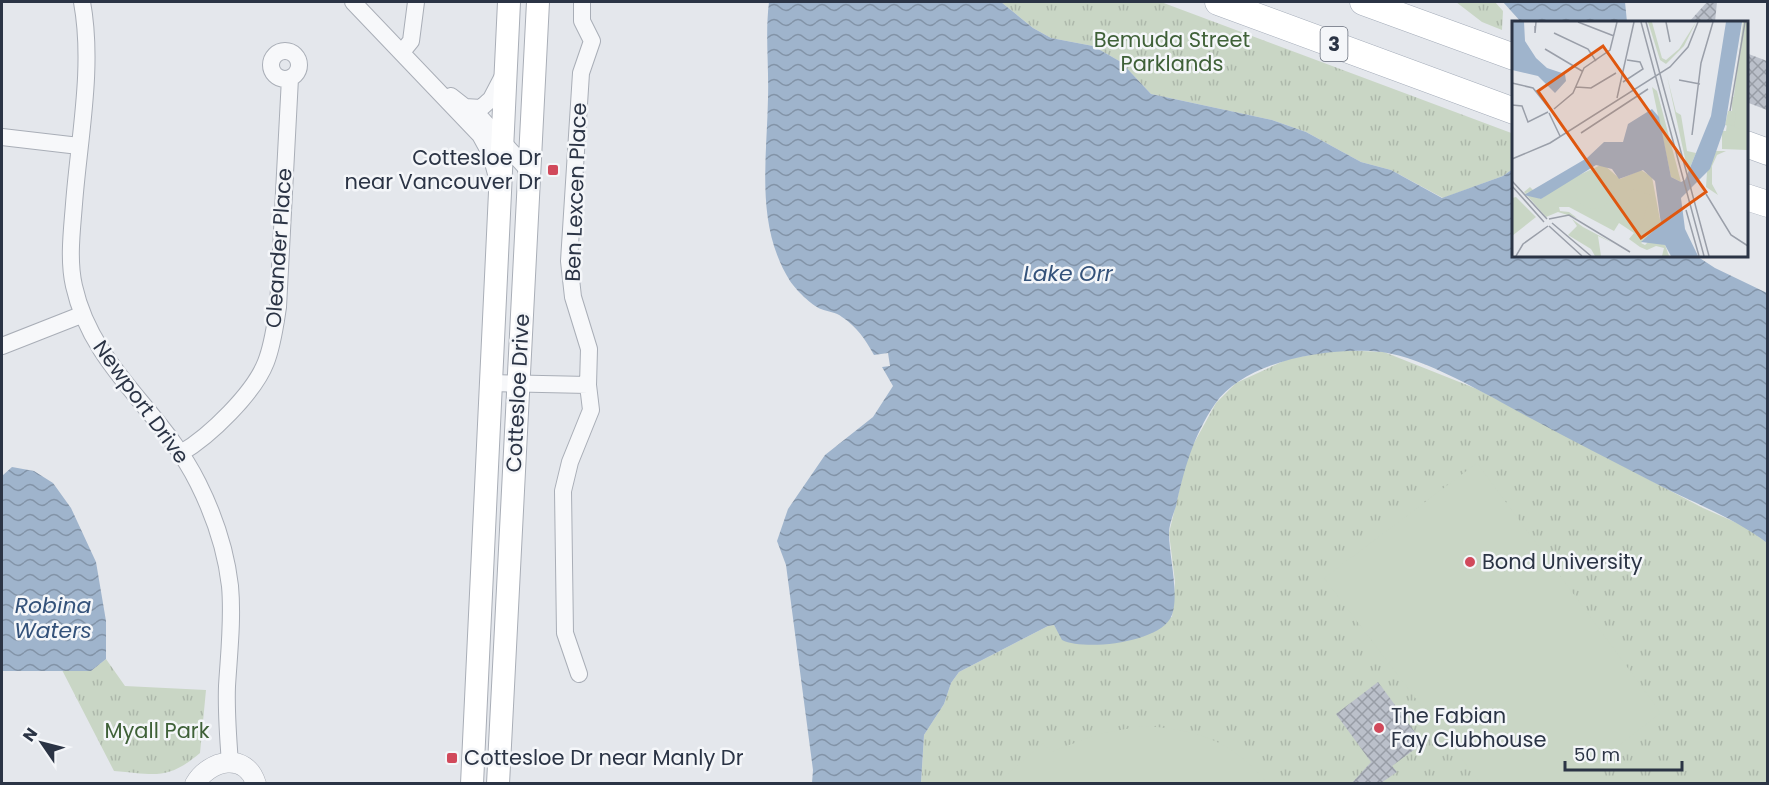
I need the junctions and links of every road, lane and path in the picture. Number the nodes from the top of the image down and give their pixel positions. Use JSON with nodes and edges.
{"nodes":[{"id":1,"x":82,"y":2,"type":"edge"},
{"id":2,"x":353,"y":2,"type":"edge"},
{"id":3,"x":416,"y":2,"type":"edge"},
{"id":4,"x":509,"y":2,"type":"edge"},
{"id":5,"x":537,"y":2,"type":"edge"},
{"id":6,"x":582,"y":2,"type":"edge"},
{"id":7,"x":1218,"y":2,"type":"edge"},
{"id":8,"x":1363,"y":2,"type":"edge"},
{"id":9,"x":402,"y":52,"type":"junction"},
{"id":10,"x":1512,"y":56,"type":"edge"},
{"id":11,"x":506,"y":71,"type":"junction"},
{"id":12,"x":423,"y":73,"type":"junction"},
{"id":13,"x":290,"y":78,"type":"dead end"},
{"id":14,"x":465,"y":107,"type":"junction"},
{"id":15,"x":1512,"y":110,"type":"edge"},
{"id":16,"x":2,"y":137,"type":"edge"},
{"id":17,"x":502,"y":140,"type":"junction"},
{"id":18,"x":1748,"y":145,"type":"edge"},
{"id":19,"x":79,"y":146,"type":"junction"},
{"id":20,"x":1767,"y":152,"type":"edge"},
{"id":21,"x":529,"y":171,"type":"junction"},
{"id":22,"x":500,"y":189,"type":"junction"},
{"id":23,"x":1748,"y":198,"type":"edge"},
{"id":24,"x":1767,"y":204,"type":"edge"},
{"id":25,"x":81,"y":315,"type":"junction"},
{"id":26,"x":2,"y":346,"type":"edge"},
{"id":27,"x":491,"y":383,"type":"junction"},
{"id":28,"x":519,"y":384,"type":"junction"},
{"id":29,"x":588,"y":385,"type":"junction"},
{"id":30,"x":181,"y":453,"type":"junction"},
{"id":31,"x":579,"y":674,"type":"dead end"},
{"id":32,"x":230,"y":763,"type":"junction"},
{"id":33,"x":257,"y":782,"type":"edge"},
{"id":34,"x":195,"y":783,"type":"edge"},
{"id":35,"x":472,"y":783,"type":"edge"},
{"id":36,"x":498,"y":783,"type":"edge"}],
"edges":[{"from":1,"to":19,"type":"street","name":"Newport Drive"},
{"from":2,"to":9,"type":"street"},
{"from":3,"to":9,"type":"street"},
{"from":4,"to":11,"type":"main road","name":"Cottesloe Drive"},
{"from":5,"to":21,"type":"main road","name":"Cottesloe Drive"},
{"from":6,"to":29,"type":"street","name":"Ben Lexcen Place"},
{"from":7,"to":15,"type":"main road","number":"3"},
{"from":8,"to":10,"type":"main road","number":"3"},
{"from":9,"to":12,"type":"street"},
{"from":11,"to":14,"type":"street"},
{"from":11,"to":17,"type":"main road","name":"Cottesloe Drive"},
{"from":12,"to":14,"type":"street"},
{"from":12,"to":22,"type":"street"},
{"from":13,"to":30,"type":"street","name":"Oleander Place"},
{"from":14,"to":17,"type":"street"},
{"from":16,"to":19,"type":"street"},
{"from":17,"to":21,"type":"street"},
{"from":17,"to":22,"type":"main road","name":"Cottesloe Drive"},
{"from":18,"to":20,"type":"main road"},
{"from":19,"to":25,"type":"street","name":"Newport Drive"},
{"from":21,"to":28,"type":"main road","name":"Cottesloe Drive"},
{"from":22,"to":27,"type":"main road","name":"Cottesloe Drive"},
{"from":23,"to":24,"type":"main road"},
{"from":25,"to":26,"type":"street"},
{"from":25,"to":30,"type":"street","name":"Newport Drive"},
{"from":27,"to":28,"type":"street"},
{"from":27,"to":35,"type":"main road","name":"Cottesloe Drive"},
{"from":28,"to":29,"type":"street"},
{"from":28,"to":36,"type":"main road","name":"Cottesloe Drive"},
{"from":29,"to":31,"type":"street","name":"Ben Lexcen Place"},
{"from":30,"to":32,"type":"street","name":"Newport Drive"},
{"from":32,"to":33,"type":"street"},
{"from":32,"to":34,"type":"street"}]}
